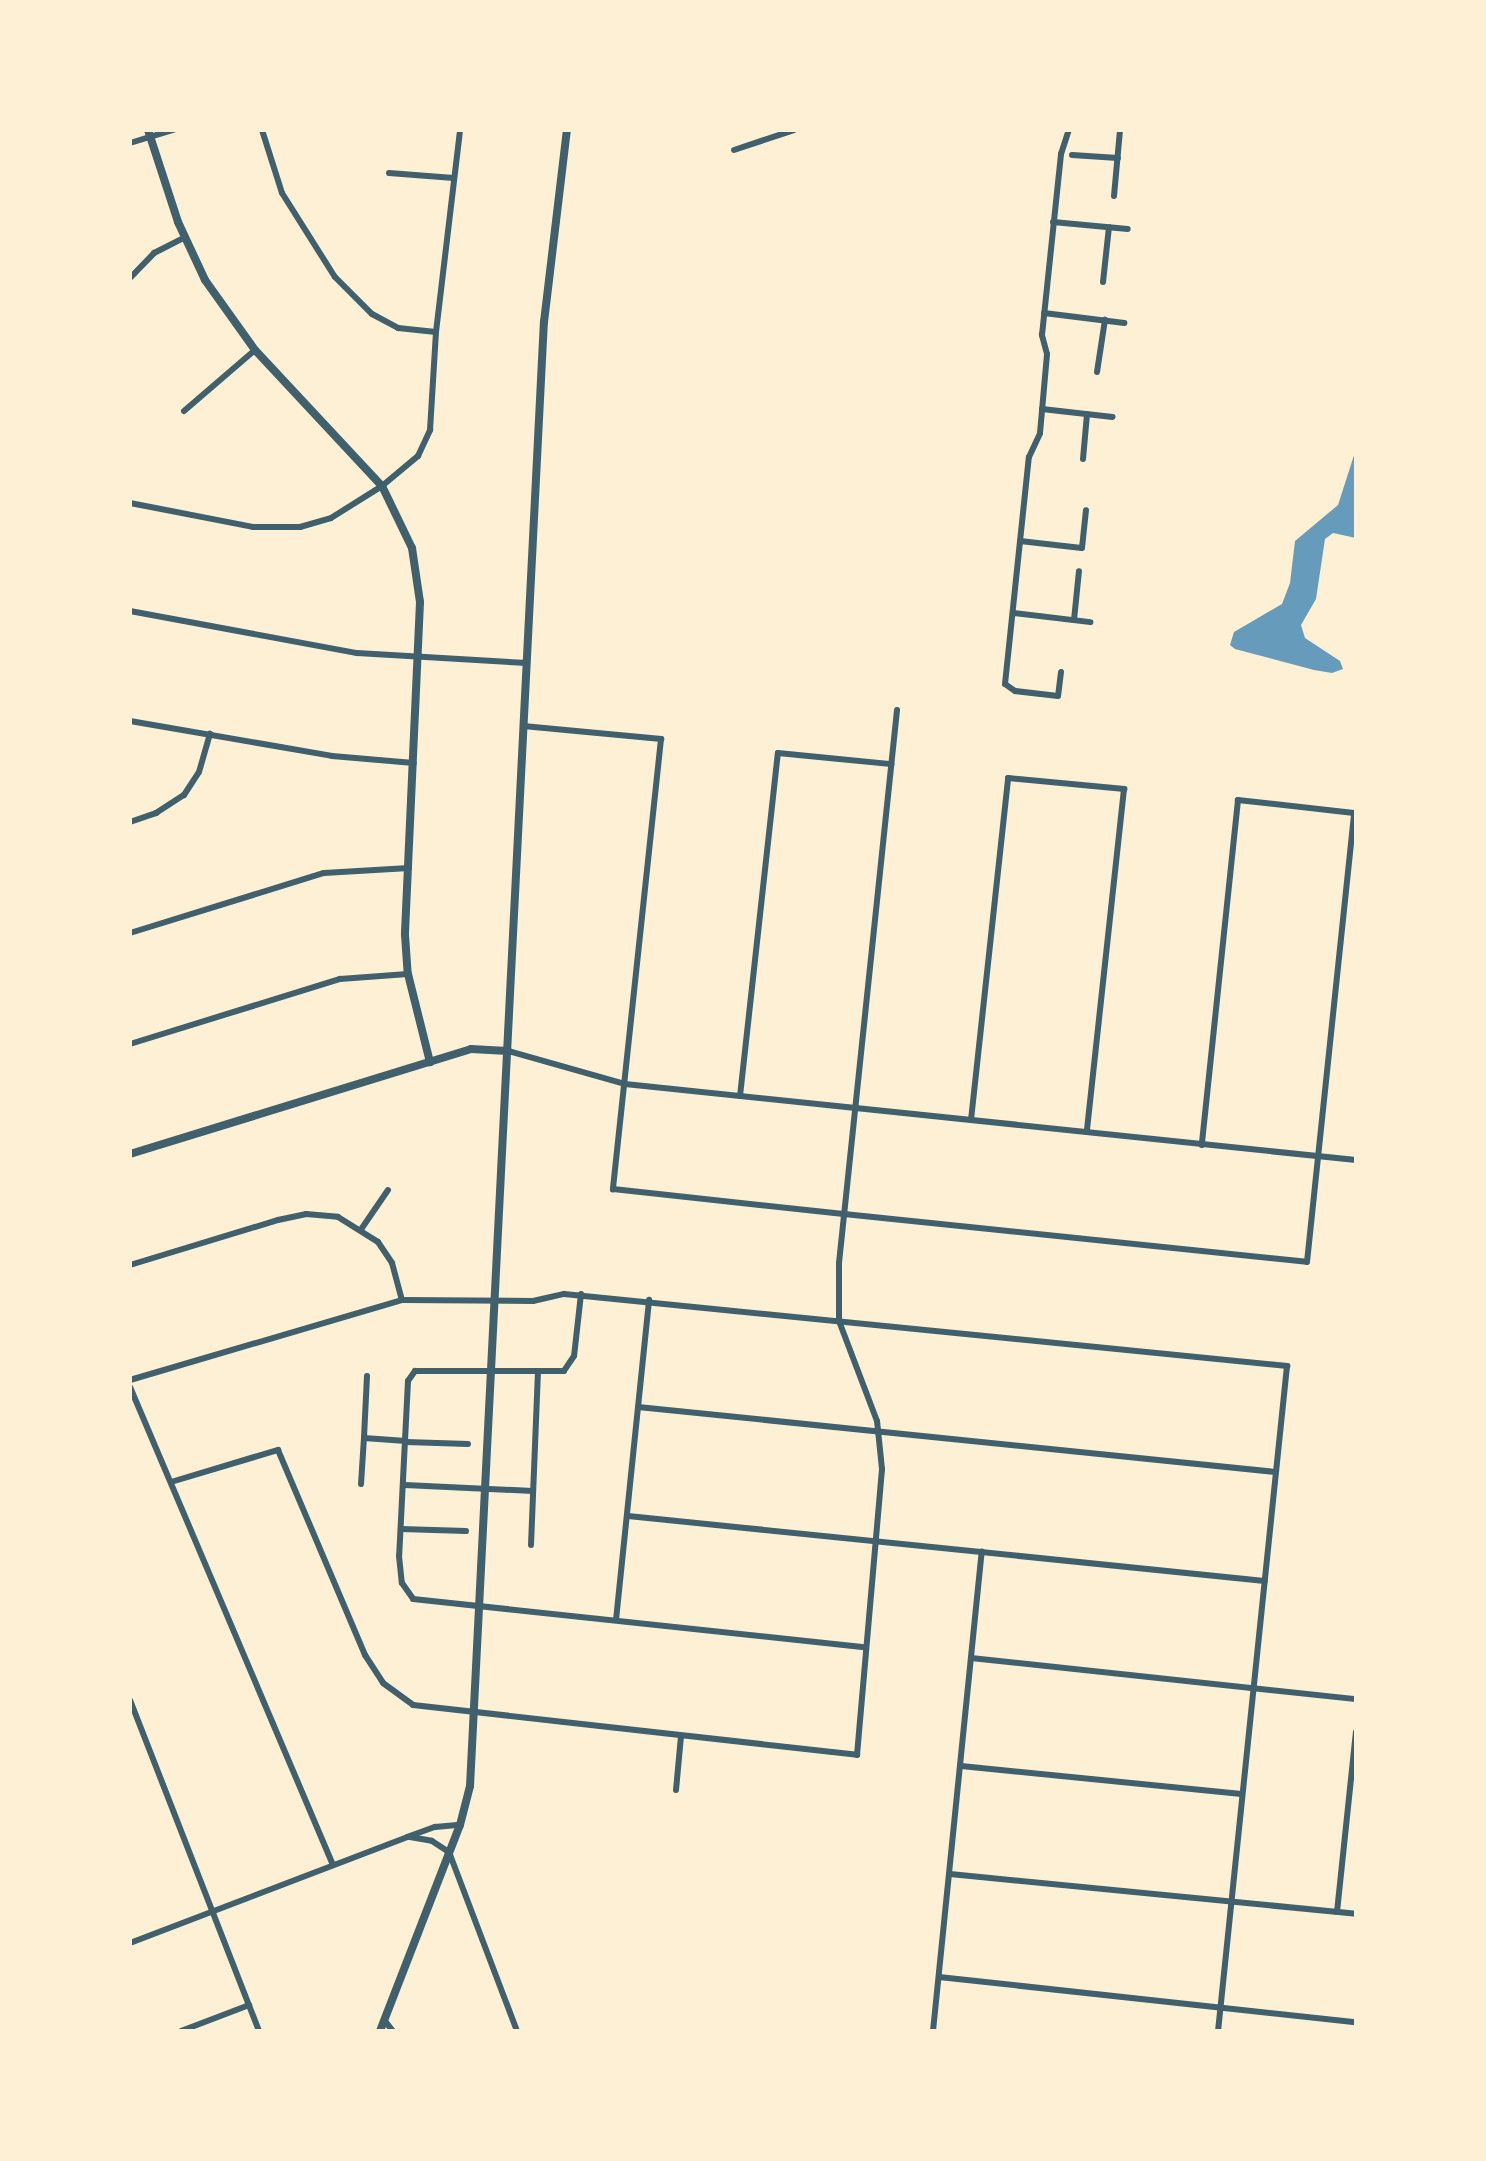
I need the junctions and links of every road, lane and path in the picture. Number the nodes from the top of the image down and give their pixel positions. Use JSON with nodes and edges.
{"nodes":[{"id":1,"x":172,"y":130,"type":"edge"},
{"id":2,"x":262,"y":130,"type":"edge"},
{"id":3,"x":460,"y":130,"type":"edge"},
{"id":4,"x":568,"y":130,"type":"edge"},
{"id":5,"x":794,"y":130,"type":"edge"},
{"id":6,"x":1069,"y":130,"type":"edge"},
{"id":7,"x":1120,"y":130,"type":"edge"},
{"id":8,"x":781,"y":132,"type":"edge"},
{"id":9,"x":149,"y":133,"type":"edge"},
{"id":10,"x":130,"y":143,"type":"edge"},
{"id":11,"x":734,"y":150,"type":"dead end"},
{"id":12,"x":1072,"y":155,"type":"dead end"},
{"id":13,"x":1118,"y":158,"type":"junction"},
{"id":14,"x":389,"y":173,"type":"dead end"},
{"id":15,"x":454,"y":178,"type":"junction"},
{"id":16,"x":1114,"y":196,"type":"dead end"},
{"id":17,"x":1053,"y":222,"type":"junction"},
{"id":18,"x":1109,"y":227,"type":"junction"},
{"id":19,"x":1128,"y":229,"type":"dead end"},
{"id":20,"x":184,"y":238,"type":"junction"},
{"id":21,"x":130,"y":278,"type":"edge"},
{"id":22,"x":1103,"y":282,"type":"dead end"},
{"id":23,"x":1044,"y":313,"type":"junction"},
{"id":24,"x":1104,"y":320,"type":"junction"},
{"id":25,"x":1124,"y":322,"type":"dead end"},
{"id":26,"x":436,"y":332,"type":"junction"},
{"id":27,"x":255,"y":350,"type":"junction"},
{"id":28,"x":1098,"y":372,"type":"dead end"},
{"id":29,"x":1042,"y":409,"type":"junction"},
{"id":30,"x":184,"y":411,"type":"dead end"},
{"id":31,"x":1087,"y":414,"type":"junction"},
{"id":32,"x":1113,"y":416,"type":"dead end"},
{"id":33,"x":1082,"y":459,"type":"dead end"},
{"id":34,"x":382,"y":486,"type":"junction"},
{"id":35,"x":130,"y":502,"type":"edge"},
{"id":36,"x":1086,"y":510,"type":"dead end"},
{"id":37,"x":1020,"y":541,"type":"junction"},
{"id":38,"x":1080,"y":571,"type":"dead end"},
{"id":39,"x":130,"y":611,"type":"edge"},
{"id":40,"x":1014,"y":613,"type":"junction"},
{"id":41,"x":1074,"y":620,"type":"junction"},
{"id":42,"x":1090,"y":622,"type":"dead end"},
{"id":43,"x":418,"y":657,"type":"junction"},
{"id":44,"x":527,"y":663,"type":"junction"},
{"id":45,"x":1061,"y":672,"type":"dead end"},
{"id":46,"x":897,"y":710,"type":"dead end"},
{"id":47,"x":130,"y":722,"type":"edge"},
{"id":48,"x":524,"y":726,"type":"junction"},
{"id":49,"x":210,"y":734,"type":"junction"},
{"id":50,"x":414,"y":762,"type":"junction"},
{"id":51,"x":891,"y":764,"type":"junction"},
{"id":52,"x":1354,"y":813,"type":"edge"},
{"id":53,"x":130,"y":822,"type":"edge"},
{"id":54,"x":409,"y":868,"type":"junction"},
{"id":55,"x":130,"y":933,"type":"edge"},
{"id":56,"x":408,"y":974,"type":"junction"},
{"id":57,"x":130,"y":1044,"type":"edge"},
{"id":58,"x":508,"y":1051,"type":"junction"},
{"id":59,"x":430,"y":1062,"type":"junction"},
{"id":60,"x":625,"y":1084,"type":"junction"},
{"id":61,"x":740,"y":1096,"type":"junction"},
{"id":62,"x":856,"y":1108,"type":"junction"},
{"id":63,"x":971,"y":1120,"type":"junction"},
{"id":64,"x":1086,"y":1132,"type":"junction"},
{"id":65,"x":1202,"y":1145,"type":"junction"},
{"id":66,"x":130,"y":1154,"type":"edge"},
{"id":67,"x":1317,"y":1156,"type":"junction"},
{"id":68,"x":1356,"y":1160,"type":"edge"},
{"id":69,"x":388,"y":1190,"type":"dead end"},
{"id":70,"x":844,"y":1214,"type":"junction"},
{"id":71,"x":362,"y":1228,"type":"junction"},
{"id":72,"x":130,"y":1265,"type":"edge"},
{"id":73,"x":580,"y":1294,"type":"junction"},
{"id":74,"x":402,"y":1300,"type":"junction"},
{"id":75,"x":649,"y":1300,"type":"junction"},
{"id":76,"x":495,"y":1302,"type":"junction"},
{"id":77,"x":839,"y":1321,"type":"junction"},
{"id":78,"x":492,"y":1369,"type":"junction"},
{"id":79,"x":538,"y":1371,"type":"junction"},
{"id":80,"x":367,"y":1376,"type":"dead end"},
{"id":81,"x":130,"y":1383,"type":"edge"},
{"id":82,"x":638,"y":1408,"type":"junction"},
{"id":83,"x":880,"y":1433,"type":"junction"},
{"id":84,"x":364,"y":1438,"type":"junction"},
{"id":85,"x":406,"y":1441,"type":"junction"},
{"id":86,"x":468,"y":1444,"type":"dead end"},
{"id":87,"x":1276,"y":1472,"type":"junction"},
{"id":88,"x":171,"y":1482,"type":"junction"},
{"id":89,"x":361,"y":1484,"type":"dead end"},
{"id":90,"x":405,"y":1485,"type":"junction"},
{"id":91,"x":486,"y":1488,"type":"junction"},
{"id":92,"x":533,"y":1492,"type":"junction"},
{"id":93,"x":628,"y":1516,"type":"junction"},
{"id":94,"x":402,"y":1529,"type":"junction"},
{"id":95,"x":466,"y":1531,"type":"dead end"},
{"id":96,"x":876,"y":1539,"type":"junction"},
{"id":97,"x":531,"y":1545,"type":"dead end"},
{"id":98,"x":982,"y":1551,"type":"junction"},
{"id":99,"x":1264,"y":1582,"type":"junction"},
{"id":100,"x":480,"y":1606,"type":"junction"},
{"id":101,"x":616,"y":1620,"type":"junction"},
{"id":102,"x":864,"y":1648,"type":"junction"},
{"id":103,"x":971,"y":1658,"type":"junction"},
{"id":104,"x":1254,"y":1687,"type":"junction"},
{"id":105,"x":1356,"y":1698,"type":"edge"},
{"id":106,"x":130,"y":1700,"type":"edge"},
{"id":107,"x":474,"y":1714,"type":"junction"},
{"id":108,"x":1356,"y":1732,"type":"edge"},
{"id":109,"x":682,"y":1736,"type":"junction"},
{"id":110,"x":961,"y":1766,"type":"junction"},
{"id":111,"x":676,"y":1790,"type":"dead end"},
{"id":112,"x":1242,"y":1794,"type":"junction"},
{"id":113,"x":460,"y":1825,"type":"junction"},
{"id":114,"x":407,"y":1837,"type":"junction"},
{"id":115,"x":449,"y":1852,"type":"junction"},
{"id":116,"x":333,"y":1865,"type":"junction"},
{"id":117,"x":950,"y":1874,"type":"junction"},
{"id":118,"x":1231,"y":1901,"type":"junction"},
{"id":119,"x":215,"y":1910,"type":"junction"},
{"id":120,"x":1338,"y":1912,"type":"junction"},
{"id":121,"x":1356,"y":1914,"type":"edge"},
{"id":122,"x":130,"y":1943,"type":"edge"},
{"id":123,"x":939,"y":1977,"type":"junction"},
{"id":124,"x":250,"y":2005,"type":"junction"},
{"id":125,"x":1220,"y":2008,"type":"junction"},
{"id":126,"x":384,"y":2020,"type":"junction"},
{"id":127,"x":1356,"y":2022,"type":"edge"},
{"id":128,"x":181,"y":2031,"type":"edge"},
{"id":129,"x":259,"y":2031,"type":"edge"},
{"id":130,"x":380,"y":2031,"type":"edge"},
{"id":131,"x":393,"y":2031,"type":"edge"},
{"id":132,"x":517,"y":2031,"type":"edge"},
{"id":133,"x":933,"y":2031,"type":"edge"},
{"id":134,"x":1218,"y":2031,"type":"edge"}],
"edges":[{"from":1,"to":9,"type":"street"},
{"from":2,"to":26,"type":"street"},
{"from":3,"to":15,"type":"street"},
{"from":4,"to":44,"type":"street"},
{"from":5,"to":8,"type":"street"},
{"from":6,"to":17,"type":"street"},
{"from":7,"to":13,"type":"street"},
{"from":8,"to":11,"type":"street"},
{"from":9,"to":10,"type":"street"},
{"from":9,"to":20,"type":"street"},
{"from":12,"to":13,"type":"street"},
{"from":13,"to":16,"type":"street"},
{"from":14,"to":15,"type":"street"},
{"from":15,"to":26,"type":"street"},
{"from":17,"to":18,"type":"street"},
{"from":17,"to":23,"type":"street"},
{"from":18,"to":19,"type":"street"},
{"from":18,"to":22,"type":"street"},
{"from":20,"to":21,"type":"street"},
{"from":20,"to":27,"type":"street"},
{"from":23,"to":24,"type":"street"},
{"from":23,"to":29,"type":"street"},
{"from":24,"to":25,"type":"street"},
{"from":24,"to":28,"type":"street"},
{"from":26,"to":34,"type":"street"},
{"from":27,"to":30,"type":"street"},
{"from":27,"to":34,"type":"street"},
{"from":29,"to":31,"type":"street"},
{"from":29,"to":37,"type":"street"},
{"from":31,"to":32,"type":"street"},
{"from":31,"to":33,"type":"street"},
{"from":34,"to":35,"type":"street"},
{"from":34,"to":43,"type":"street"},
{"from":36,"to":37,"type":"street"},
{"from":37,"to":40,"type":"street"},
{"from":38,"to":41,"type":"street"},
{"from":39,"to":43,"type":"street"},
{"from":40,"to":41,"type":"street"},
{"from":40,"to":45,"type":"street"},
{"from":41,"to":42,"type":"street"},
{"from":43,"to":44,"type":"street"},
{"from":43,"to":50,"type":"street"},
{"from":44,"to":48,"type":"street"},
{"from":46,"to":51,"type":"street"},
{"from":47,"to":49,"type":"street"},
{"from":48,"to":58,"type":"street"},
{"from":48,"to":60,"type":"street"},
{"from":49,"to":50,"type":"street"},
{"from":49,"to":53,"type":"street"},
{"from":50,"to":54,"type":"street"},
{"from":51,"to":61,"type":"street"},
{"from":51,"to":62,"type":"street"},
{"from":52,"to":65,"type":"street"},
{"from":52,"to":67,"type":"street"},
{"from":54,"to":55,"type":"street"},
{"from":54,"to":56,"type":"street"},
{"from":56,"to":57,"type":"street"},
{"from":56,"to":59,"type":"street"},
{"from":58,"to":59,"type":"street"},
{"from":58,"to":60,"type":"street"},
{"from":58,"to":76,"type":"street"},
{"from":59,"to":66,"type":"street"},
{"from":60,"to":61,"type":"street"},
{"from":60,"to":70,"type":"street"},
{"from":61,"to":62,"type":"street"},
{"from":62,"to":63,"type":"street"},
{"from":62,"to":70,"type":"street"},
{"from":63,"to":64,"type":"street"},
{"from":63,"to":64,"type":"street"},
{"from":64,"to":65,"type":"street"},
{"from":65,"to":67,"type":"street"},
{"from":67,"to":68,"type":"street"},
{"from":67,"to":70,"type":"street"},
{"from":69,"to":71,"type":"street"},
{"from":70,"to":77,"type":"street"},
{"from":71,"to":72,"type":"street"},
{"from":71,"to":74,"type":"street"},
{"from":73,"to":75,"type":"street"},
{"from":73,"to":76,"type":"street"},
{"from":73,"to":79,"type":"street"},
{"from":74,"to":76,"type":"street"},
{"from":74,"to":81,"type":"street"},
{"from":75,"to":77,"type":"street"},
{"from":75,"to":82,"type":"street"},
{"from":76,"to":78,"type":"street"},
{"from":77,"to":83,"type":"street"},
{"from":77,"to":87,"type":"street"},
{"from":78,"to":79,"type":"street"},
{"from":78,"to":85,"type":"street"},
{"from":78,"to":91,"type":"street"},
{"from":79,"to":92,"type":"street"},
{"from":80,"to":84,"type":"street"},
{"from":81,"to":88,"type":"street"},
{"from":82,"to":83,"type":"street"},
{"from":82,"to":93,"type":"street"},
{"from":83,"to":87,"type":"street"},
{"from":83,"to":96,"type":"street"},
{"from":84,"to":85,"type":"street"},
{"from":84,"to":89,"type":"street"},
{"from":85,"to":86,"type":"street"},
{"from":85,"to":90,"type":"street"},
{"from":87,"to":99,"type":"street"},
{"from":88,"to":107,"type":"street"},
{"from":88,"to":116,"type":"street"},
{"from":90,"to":91,"type":"street"},
{"from":90,"to":94,"type":"street"},
{"from":91,"to":92,"type":"street"},
{"from":91,"to":100,"type":"street"},
{"from":92,"to":97,"type":"street"},
{"from":93,"to":96,"type":"street"},
{"from":93,"to":101,"type":"street"},
{"from":94,"to":95,"type":"street"},
{"from":94,"to":100,"type":"street"},
{"from":96,"to":98,"type":"street"},
{"from":96,"to":102,"type":"street"},
{"from":98,"to":99,"type":"street"},
{"from":98,"to":103,"type":"street"},
{"from":99,"to":104,"type":"street"},
{"from":100,"to":101,"type":"street"},
{"from":100,"to":107,"type":"street"},
{"from":101,"to":102,"type":"street"},
{"from":102,"to":109,"type":"street"},
{"from":103,"to":104,"type":"street"},
{"from":103,"to":110,"type":"street"},
{"from":104,"to":105,"type":"street"},
{"from":104,"to":112,"type":"street"},
{"from":106,"to":119,"type":"street"},
{"from":107,"to":109,"type":"street"},
{"from":107,"to":113,"type":"street"},
{"from":108,"to":120,"type":"street"},
{"from":109,"to":111,"type":"street"},
{"from":110,"to":112,"type":"street"},
{"from":110,"to":117,"type":"street"},
{"from":112,"to":118,"type":"street"},
{"from":113,"to":114,"type":"street"},
{"from":113,"to":115,"type":"street"},
{"from":114,"to":115,"type":"street"},
{"from":114,"to":116,"type":"street"},
{"from":115,"to":126,"type":"street"},
{"from":115,"to":132,"type":"street"},
{"from":116,"to":119,"type":"street"},
{"from":117,"to":118,"type":"street"},
{"from":117,"to":123,"type":"street"},
{"from":118,"to":120,"type":"street"},
{"from":118,"to":125,"type":"street"},
{"from":119,"to":122,"type":"street"},
{"from":119,"to":124,"type":"street"},
{"from":120,"to":121,"type":"street"},
{"from":123,"to":125,"type":"street"},
{"from":123,"to":133,"type":"street"},
{"from":124,"to":128,"type":"street"},
{"from":124,"to":129,"type":"street"},
{"from":125,"to":127,"type":"street"},
{"from":125,"to":134,"type":"street"},
{"from":126,"to":130,"type":"street"},
{"from":126,"to":131,"type":"street"}]}
